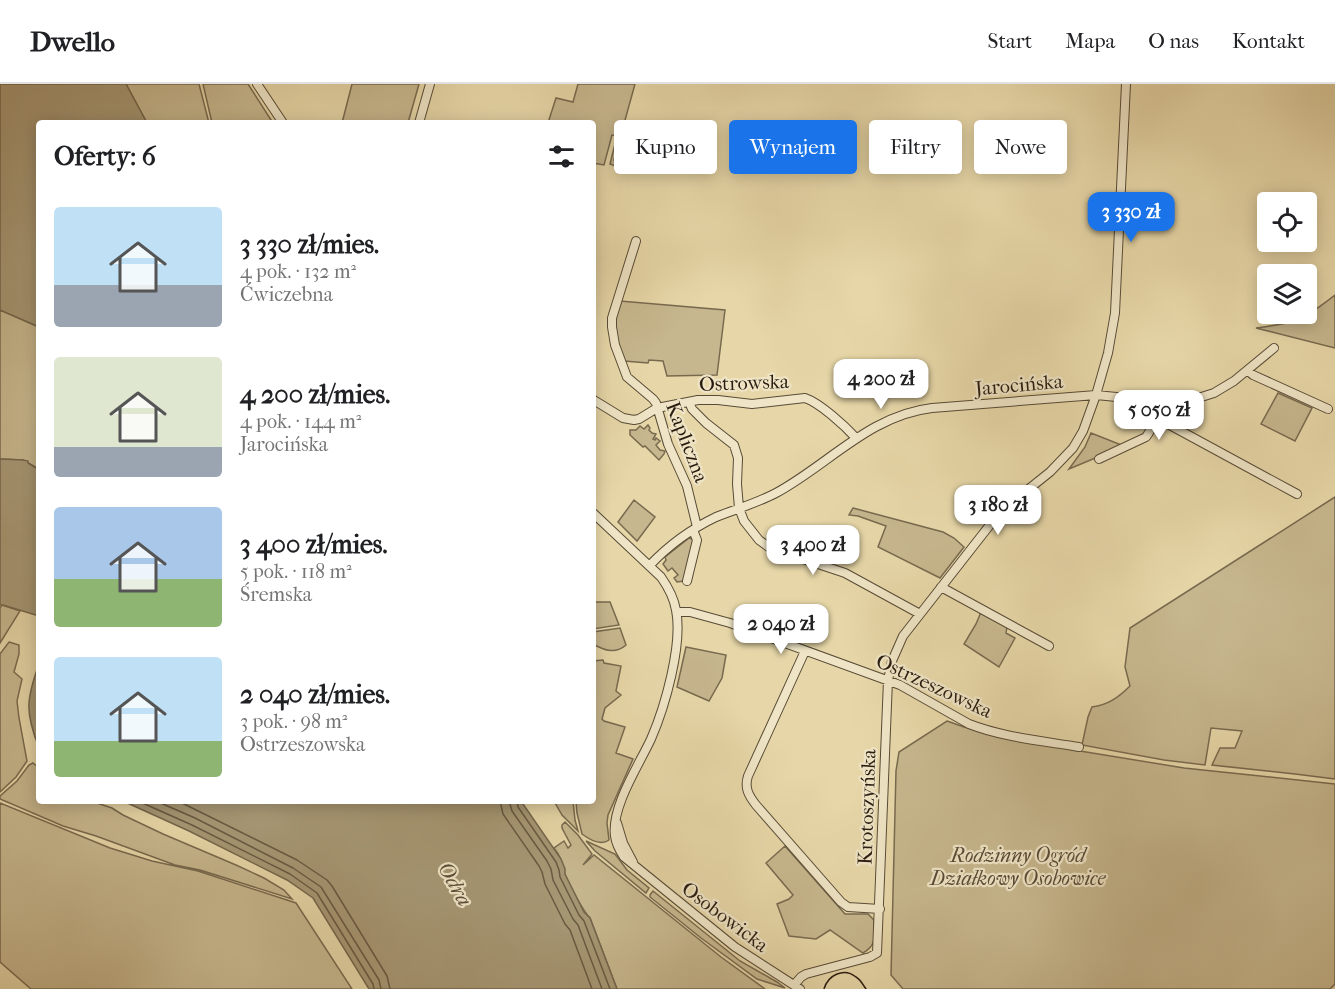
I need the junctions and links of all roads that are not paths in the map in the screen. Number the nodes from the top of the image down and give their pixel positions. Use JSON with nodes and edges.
{"nodes":[{"id":1,"x":257,"y":84,"type":"edge"},
{"id":2,"x":430,"y":84,"type":"edge"},
{"id":3,"x":1126,"y":84,"type":"edge"},
{"id":4,"x":281,"y":120,"type":"edge"},
{"id":5,"x":420,"y":120,"type":"edge"},
{"id":6,"x":636,"y":241,"type":"dead end"},
{"id":7,"x":1274,"y":348,"type":"dead end"},
{"id":8,"x":1248,"y":370,"type":"junction"},
{"id":9,"x":1096,"y":395,"type":"junction"},
{"id":10,"x":1156,"y":401,"type":"junction"},
{"id":11,"x":596,"y":402,"type":"edge"},
{"id":12,"x":689,"y":402,"type":"junction"},
{"id":13,"x":657,"y":408,"type":"junction"},
{"id":14,"x":1328,"y":409,"type":"dead end"},
{"id":15,"x":1155,"y":417,"type":"junction"},
{"id":16,"x":856,"y":438,"type":"junction"},
{"id":17,"x":1099,"y":459,"type":"dead end"},
{"id":18,"x":1297,"y":494,"type":"dead end"},
{"id":19,"x":739,"y":508,"type":"junction"},
{"id":20,"x":596,"y":516,"type":"edge"},
{"id":21,"x":695,"y":528,"type":"junction"},
{"id":22,"x":650,"y":565,"type":"junction"},
{"id":23,"x":687,"y":581,"type":"dead end"},
{"id":24,"x":941,"y":587,"type":"junction"},
{"id":25,"x":677,"y":612,"type":"junction"},
{"id":26,"x":920,"y":614,"type":"junction"},
{"id":27,"x":1049,"y":646,"type":"dead end"},
{"id":28,"x":805,"y":651,"type":"junction"},
{"id":29,"x":888,"y":680,"type":"junction"},
{"id":30,"x":1078,"y":747,"type":"dead end"},
{"id":31,"x":880,"y":909,"type":"junction"},
{"id":32,"x":797,"y":987,"type":"edge"}],
"edges":[{"from":1,"to":4,"type":"street"},
{"from":2,"to":5,"type":"street"},
{"from":3,"to":9,"type":"street","name":"Krotoszyńska"},
{"from":6,"to":13,"type":"street","name":"Kapliczna"},
{"from":7,"to":8,"type":"street","name":"Jarocińska"},
{"from":8,"to":10,"type":"street","name":"Jarocińska"},
{"from":8,"to":14,"type":"street"},
{"from":9,"to":10,"type":"street","name":"Jarocińska"},
{"from":9,"to":16,"type":"street","name":"Jarocińska"},
{"from":9,"to":24,"type":"street","name":"Krotoszyńska"},
{"from":10,"to":15,"type":"street"},
{"from":11,"to":13,"type":"street","name":"Ostrowska"},
{"from":12,"to":13,"type":"street","name":"Ostrowska"},
{"from":12,"to":16,"type":"street","name":"Ostrowska"},
{"from":12,"to":19,"type":"street"},
{"from":13,"to":21,"type":"street","name":"Kapliczna"},
{"from":15,"to":17,"type":"street"},
{"from":15,"to":18,"type":"street"},
{"from":16,"to":19,"type":"street","name":"Jarocińska"},
{"from":19,"to":21,"type":"street","name":"Jarocińska"},
{"from":19,"to":26,"type":"street"},
{"from":20,"to":22,"type":"street","name":"Osobowicka"},
{"from":21,"to":22,"type":"street","name":"Jarocińska"},
{"from":21,"to":23,"type":"street","name":"Kapliczna"},
{"from":22,"to":25,"type":"street","name":"Osobowicka"},
{"from":24,"to":26,"type":"street","name":"Krotoszyńska"},
{"from":24,"to":27,"type":"street"},
{"from":25,"to":28,"type":"street","name":"Ostrzeszowska"},
{"from":25,"to":32,"type":"street","name":"Osobowicka"},
{"from":26,"to":29,"type":"street","name":"Krotoszyńska"},
{"from":28,"to":29,"type":"street","name":"Ostrzeszowska"},
{"from":28,"to":31,"type":"street"},
{"from":29,"to":30,"type":"street","name":"Ostrzeszowska"},
{"from":29,"to":31,"type":"street","name":"Krotoszyńska"},
{"from":31,"to":32,"type":"street","name":"Krotoszyńska"}]}
